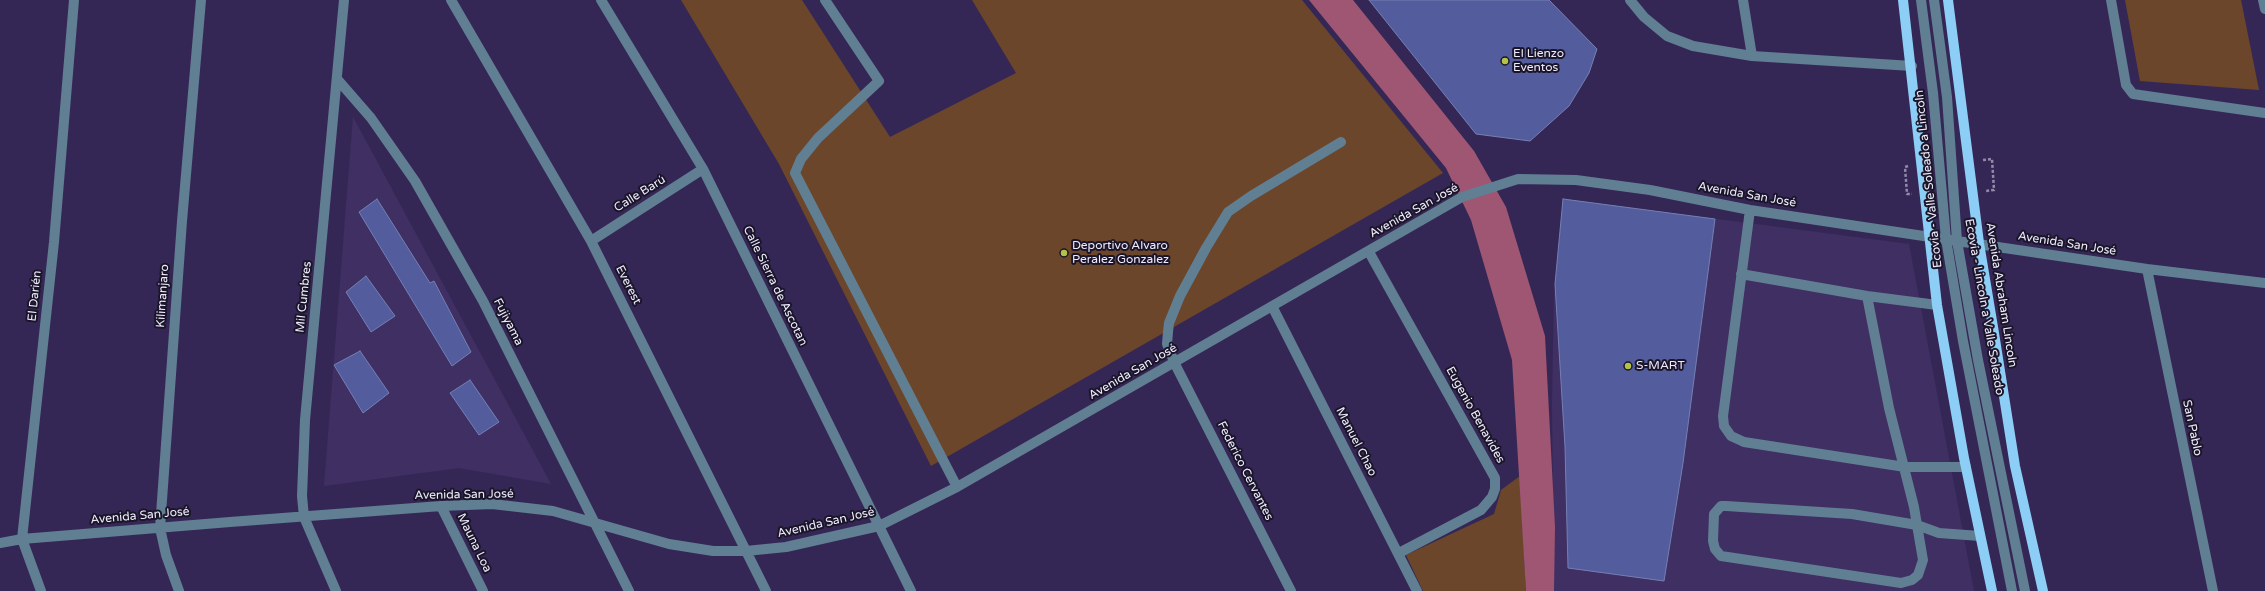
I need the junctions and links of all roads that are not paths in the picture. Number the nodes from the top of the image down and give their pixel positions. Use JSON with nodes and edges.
{"nodes":[{"id":1,"x":74,"y":0,"type":"edge"},
{"id":2,"x":201,"y":0,"type":"edge"},
{"id":3,"x":344,"y":0,"type":"edge"},
{"id":4,"x":451,"y":0,"type":"edge"},
{"id":5,"x":601,"y":0,"type":"edge"},
{"id":6,"x":825,"y":0,"type":"edge"},
{"id":7,"x":1630,"y":0,"type":"edge"},
{"id":8,"x":1743,"y":0,"type":"edge"},
{"id":9,"x":1904,"y":0,"type":"edge"},
{"id":10,"x":1922,"y":0,"type":"edge"},
{"id":11,"x":1934,"y":0,"type":"edge"},
{"id":12,"x":1948,"y":0,"type":"edge"},
{"id":13,"x":2111,"y":0,"type":"edge"},
{"id":14,"x":2263,"y":0,"type":"edge"},
{"id":15,"x":2265,"y":9,"type":"edge"},
{"id":16,"x":1752,"y":56,"type":"junction"},
{"id":17,"x":1912,"y":66,"type":"junction"},
{"id":18,"x":338,"y":80,"type":"junction"},
{"id":19,"x":2265,"y":113,"type":"edge"},
{"id":20,"x":1342,"y":142,"type":"dead end"},
{"id":21,"x":703,"y":169,"type":"junction"},
{"id":22,"x":1750,"y":210,"type":"junction"},
{"id":23,"x":1929,"y":237,"type":"junction"},
{"id":24,"x":1946,"y":239,"type":"junction"},
{"id":25,"x":591,"y":240,"type":"junction"},
{"id":26,"x":1957,"y":241,"type":"junction"},
{"id":27,"x":1979,"y":243,"type":"junction"},
{"id":28,"x":1368,"y":252,"type":"junction"},
{"id":29,"x":2147,"y":269,"type":"junction"},
{"id":30,"x":1741,"y":274,"type":"junction"},
{"id":31,"x":2265,"y":283,"type":"edge"},
{"id":32,"x":1867,"y":296,"type":"junction"},
{"id":33,"x":1937,"y":305,"type":"junction"},
{"id":34,"x":1272,"y":306,"type":"junction"},
{"id":35,"x":1175,"y":364,"type":"junction"},
{"id":36,"x":1905,"y":467,"type":"junction"},
{"id":37,"x":1966,"y":467,"type":"junction"},
{"id":38,"x":957,"y":487,"type":"junction"},
{"id":39,"x":441,"y":506,"type":"junction"},
{"id":40,"x":304,"y":516,"type":"junction"},
{"id":41,"x":594,"y":522,"type":"junction"},
{"id":42,"x":1916,"y":524,"type":"junction"},
{"id":43,"x":879,"y":526,"type":"junction"},
{"id":44,"x":160,"y":528,"type":"junction"},
{"id":45,"x":1980,"y":536,"type":"junction"},
{"id":46,"x":22,"y":539,"type":"junction"},
{"id":47,"x":0,"y":542,"type":"edge"},
{"id":48,"x":746,"y":551,"type":"junction"},
{"id":49,"x":1399,"y":553,"type":"junction"},
{"id":50,"x":41,"y":591,"type":"edge"},
{"id":51,"x":179,"y":591,"type":"edge"},
{"id":52,"x":336,"y":591,"type":"edge"},
{"id":53,"x":483,"y":591,"type":"edge"},
{"id":54,"x":628,"y":591,"type":"edge"},
{"id":55,"x":766,"y":591,"type":"edge"},
{"id":56,"x":911,"y":591,"type":"edge"},
{"id":57,"x":1291,"y":591,"type":"edge"},
{"id":58,"x":1417,"y":591,"type":"edge"},
{"id":59,"x":1992,"y":591,"type":"edge"},
{"id":60,"x":2012,"y":591,"type":"edge"},
{"id":61,"x":2025,"y":591,"type":"edge"},
{"id":62,"x":2043,"y":591,"type":"edge"},
{"id":63,"x":2213,"y":591,"type":"edge"}],
"edges":[{"from":1,"to":46,"type":"street","name":"El Darién"},
{"from":2,"to":44,"type":"street","name":"Kilimanjaro"},
{"from":3,"to":18,"type":"street","name":"Mil Cumbres"},
{"from":4,"to":25,"type":"street","name":"Everest"},
{"from":5,"to":21,"type":"street","name":"Calle Sierra de Ascotan"},
{"from":6,"to":38,"type":"street"},
{"from":7,"to":16,"type":"street"},
{"from":8,"to":16,"type":"street"},
{"from":9,"to":17,"type":"main road"},
{"from":10,"to":24,"type":"street","name":"Ecovía - Valle Soleado a Lincoln"},
{"from":11,"to":26,"type":"street","name":"Ecovía - Lincoln a Valle Soleado"},
{"from":12,"to":27,"type":"main road","name":"Avenida Abraham Lincoln"},
{"from":13,"to":19,"type":"street"},
{"from":14,"to":15,"type":"street"},
{"from":16,"to":17,"type":"street"},
{"from":17,"to":23,"type":"main road"},
{"from":18,"to":40,"type":"street","name":"Mil Cumbres"},
{"from":18,"to":41,"type":"street","name":"Fujiyama"},
{"from":20,"to":35,"type":"street","name":"Federico Cervantes"},
{"from":21,"to":25,"type":"street","name":"Calle Barú"},
{"from":21,"to":43,"type":"street","name":"Calle Sierra de Ascotan"},
{"from":22,"to":23,"type":"street","name":"Avenida San José"},
{"from":22,"to":28,"type":"street","name":"Avenida San José"},
{"from":22,"to":30,"type":"street"},
{"from":23,"to":24,"type":"street","name":"Avenida San José"},
{"from":23,"to":33,"type":"main road"},
{"from":24,"to":26,"type":"street","name":"Avenida San José"},
{"from":24,"to":60,"type":"street","name":"Ecovía - Valle Soleado a Lincoln"},
{"from":25,"to":48,"type":"street","name":"Everest"},
{"from":26,"to":27,"type":"street","name":"Avenida San José"},
{"from":26,"to":61,"type":"street","name":"Ecovía - Lincoln a Valle Soleado"},
{"from":27,"to":29,"type":"street","name":"Avenida San José"},
{"from":27,"to":62,"type":"main road","name":"Avenida Abraham Lincoln"},
{"from":28,"to":34,"type":"street","name":"Avenida San José"},
{"from":28,"to":49,"type":"street","name":"Eugenio Benavides"},
{"from":29,"to":31,"type":"street","name":"Avenida San José"},
{"from":29,"to":63,"type":"street","name":"San Pablo"},
{"from":30,"to":32,"type":"street"},
{"from":30,"to":36,"type":"street"},
{"from":32,"to":33,"type":"street"},
{"from":32,"to":36,"type":"street"},
{"from":33,"to":37,"type":"main road"},
{"from":34,"to":35,"type":"street","name":"Avenida San José"},
{"from":34,"to":49,"type":"street","name":"Manuel Chao"},
{"from":35,"to":38,"type":"street","name":"Avenida San José"},
{"from":35,"to":57,"type":"street","name":"Federico Cervantes"},
{"from":36,"to":37,"type":"street"},
{"from":36,"to":42,"type":"street"},
{"from":37,"to":45,"type":"main road"},
{"from":38,"to":43,"type":"street","name":"Avenida San José"},
{"from":39,"to":40,"type":"street","name":"Avenida San José"},
{"from":39,"to":41,"type":"street","name":"Avenida San José"},
{"from":39,"to":53,"type":"street","name":"Mauna Loa"},
{"from":40,"to":44,"type":"street","name":"Avenida San José"},
{"from":40,"to":52,"type":"street","name":"Mil Cumbres"},
{"from":41,"to":48,"type":"street","name":"Avenida San José"},
{"from":41,"to":54,"type":"street","name":"Fujiyama"},
{"from":42,"to":42,"type":"street"},
{"from":42,"to":45,"type":"street"},
{"from":43,"to":48,"type":"street","name":"Avenida San José"},
{"from":43,"to":56,"type":"street","name":"Calle Sierra de Ascotan"},
{"from":44,"to":46,"type":"street","name":"Avenida San José"},
{"from":44,"to":51,"type":"street","name":"Kilimanjaro"},
{"from":45,"to":59,"type":"main road"},
{"from":46,"to":47,"type":"street","name":"Avenida San José"},
{"from":46,"to":50,"type":"street","name":"El Darién"},
{"from":48,"to":55,"type":"street","name":"Everest"},
{"from":49,"to":58,"type":"street","name":"Manuel Chao"}]}
